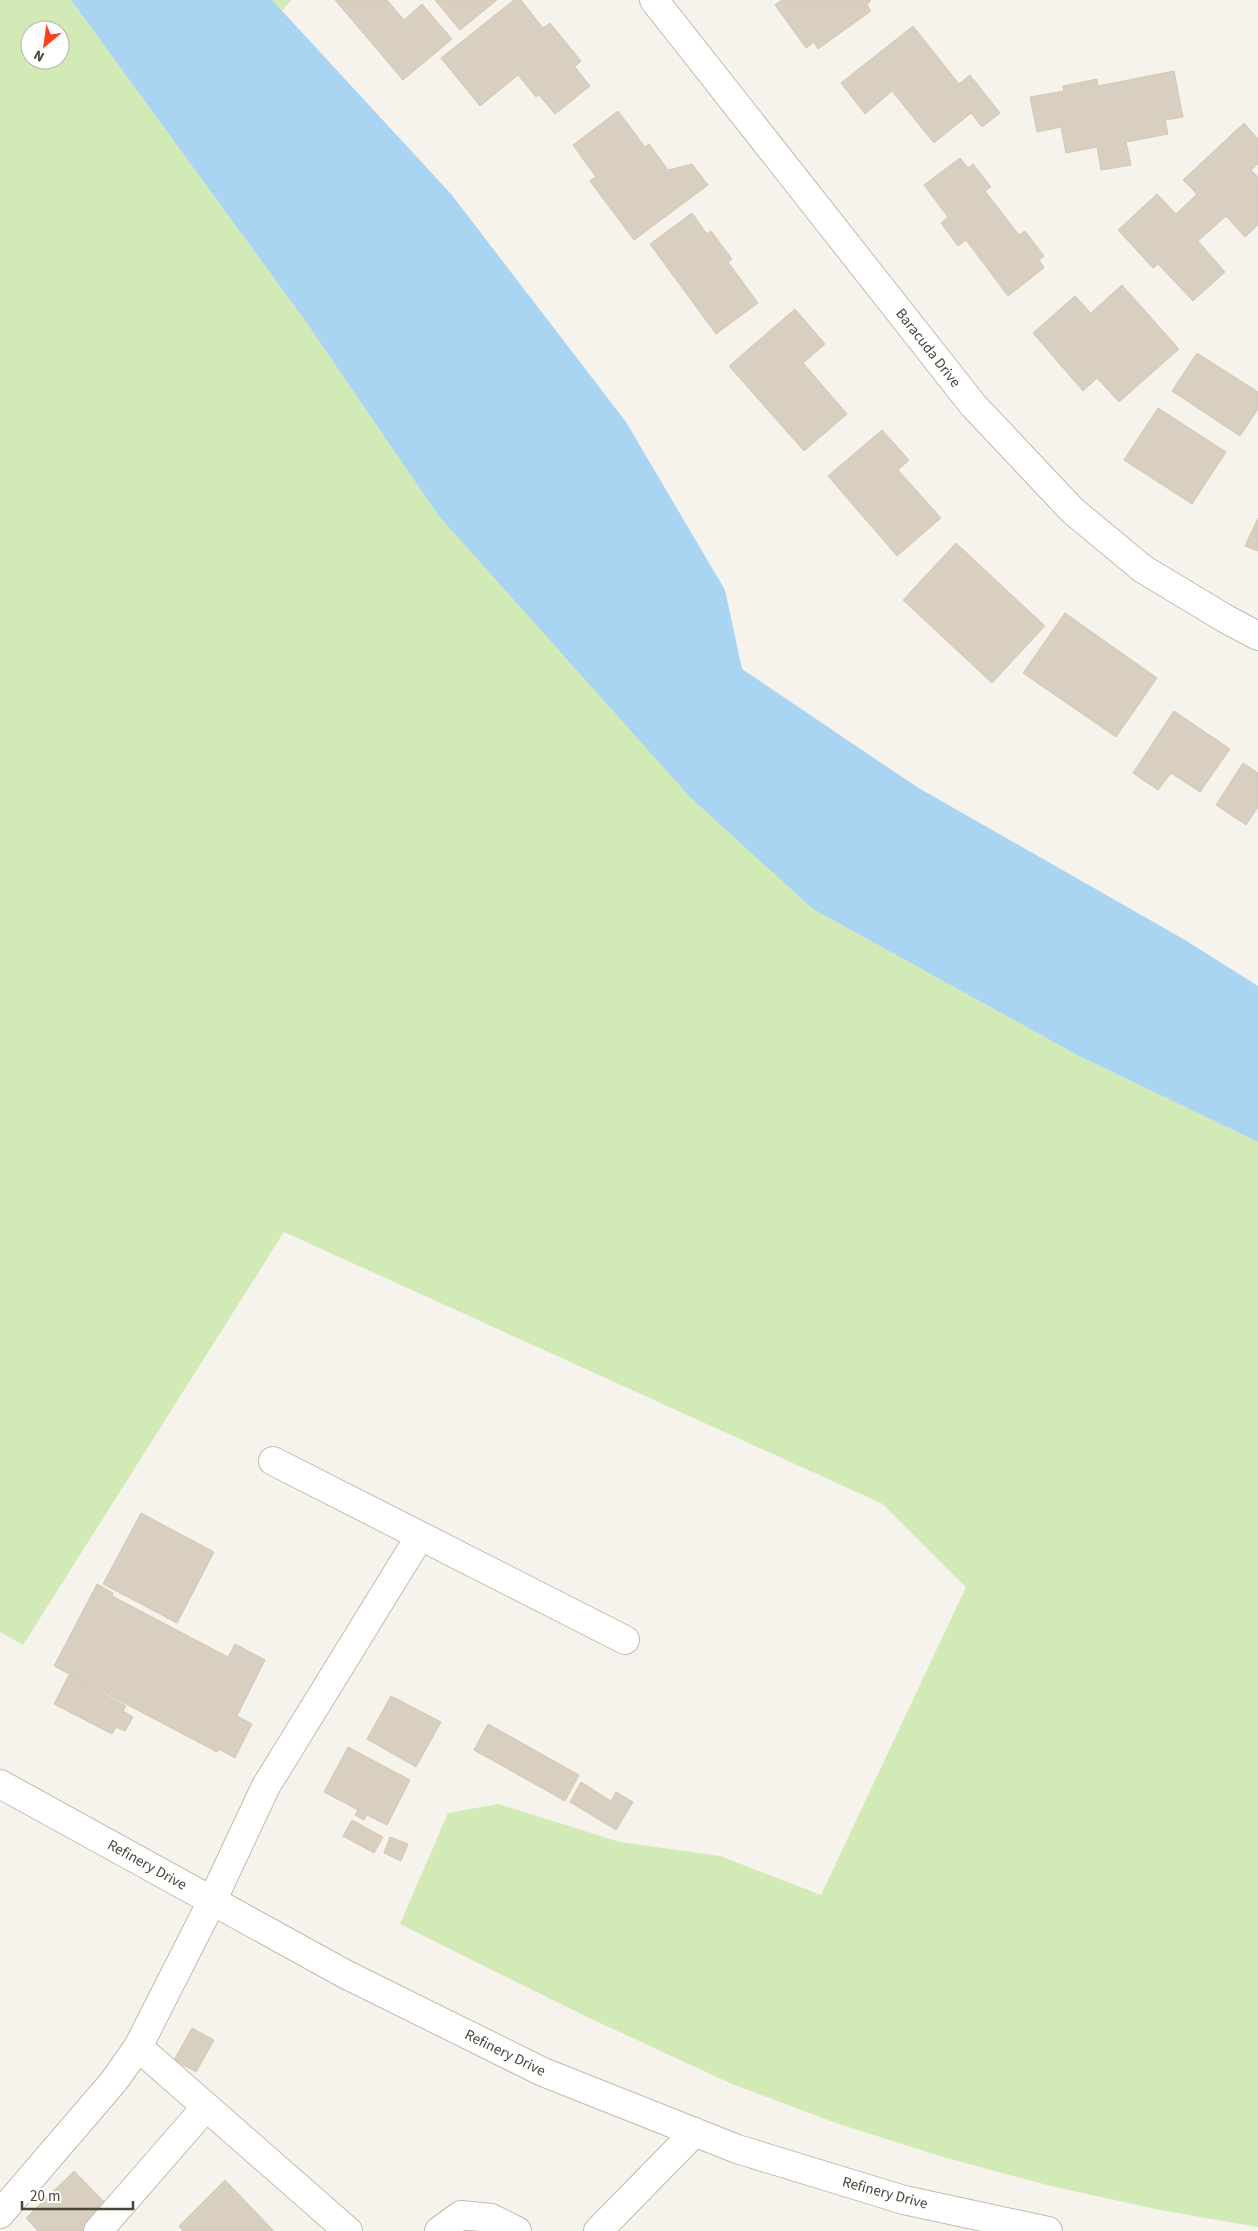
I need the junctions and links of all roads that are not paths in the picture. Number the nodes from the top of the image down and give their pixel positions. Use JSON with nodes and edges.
{"nodes":[{"id":1,"x":654,"y":0,"type":"edge"},
{"id":2,"x":1258,"y":636,"type":"edge"},
{"id":3,"x":273,"y":1461,"type":"dead end"},
{"id":4,"x":420,"y":1536,"type":"junction"},
{"id":5,"x":625,"y":1640,"type":"dead end"},
{"id":6,"x":0,"y":1784,"type":"edge"},
{"id":7,"x":212,"y":1901,"type":"junction"},
{"id":8,"x":138,"y":2047,"type":"junction"},
{"id":9,"x":206,"y":2107,"type":"junction"},
{"id":10,"x":694,"y":2132,"type":"junction"},
{"id":11,"x":0,"y":2214,"type":"edge"},
{"id":12,"x":964,"y":2223,"type":"edge"},
{"id":13,"x":0,"y":2225,"type":"edge"},
{"id":14,"x":6,"y":2231,"type":"edge"},
{"id":15,"x":98,"y":2231,"type":"edge"},
{"id":16,"x":348,"y":2231,"type":"edge"},
{"id":17,"x":439,"y":2231,"type":"edge"},
{"id":18,"x":517,"y":2231,"type":"edge"},
{"id":19,"x":598,"y":2231,"type":"edge"},
{"id":20,"x":1048,"y":2231,"type":"edge"}],
"edges":[{"from":1,"to":2,"type":"street","name":"Baracuda Drive"},
{"from":3,"to":4,"type":"street"},
{"from":4,"to":5,"type":"street"},
{"from":4,"to":7,"type":"street"},
{"from":6,"to":7,"type":"street","name":"Refinery Drive"},
{"from":7,"to":8,"type":"street"},
{"from":7,"to":10,"type":"street","name":"Refinery Drive"},
{"from":8,"to":9,"type":"street"},
{"from":8,"to":11,"type":"street"},
{"from":9,"to":15,"type":"street"},
{"from":9,"to":16,"type":"street"},
{"from":10,"to":12,"type":"street","name":"Refinery Drive"},
{"from":10,"to":19,"type":"street"},
{"from":12,"to":20,"type":"street","name":"Refinery Drive"},
{"from":13,"to":14,"type":"street"},
{"from":17,"to":18,"type":"street"}]}
